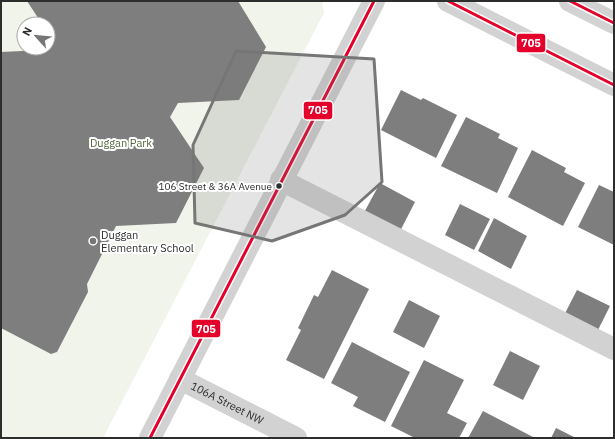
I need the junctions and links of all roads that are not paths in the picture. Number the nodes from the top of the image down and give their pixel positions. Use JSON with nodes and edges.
{"nodes":[{"id":1,"x":374,"y":1,"type":"edge"},
{"id":2,"x":448,"y":1,"type":"edge"},
{"id":3,"x":570,"y":1,"type":"edge"},
{"id":4,"x":614,"y":23,"type":"edge"},
{"id":5,"x":614,"y":85,"type":"edge"},
{"id":6,"x":281,"y":180,"type":"junction"},
{"id":7,"x":614,"y":349,"type":"edge"},
{"id":8,"x":180,"y":379,"type":"junction"},
{"id":9,"x":150,"y":438,"type":"edge"},
{"id":10,"x":296,"y":438,"type":"edge"}],
"edges":[{"from":1,"to":6,"type":"street"},
{"from":2,"to":5,"type":"street"},
{"from":3,"to":4,"type":"street"},
{"from":6,"to":7,"type":"street"},
{"from":6,"to":8,"type":"street"},
{"from":8,"to":9,"type":"street"},
{"from":8,"to":10,"type":"street","name":"106A Street NW"}]}
